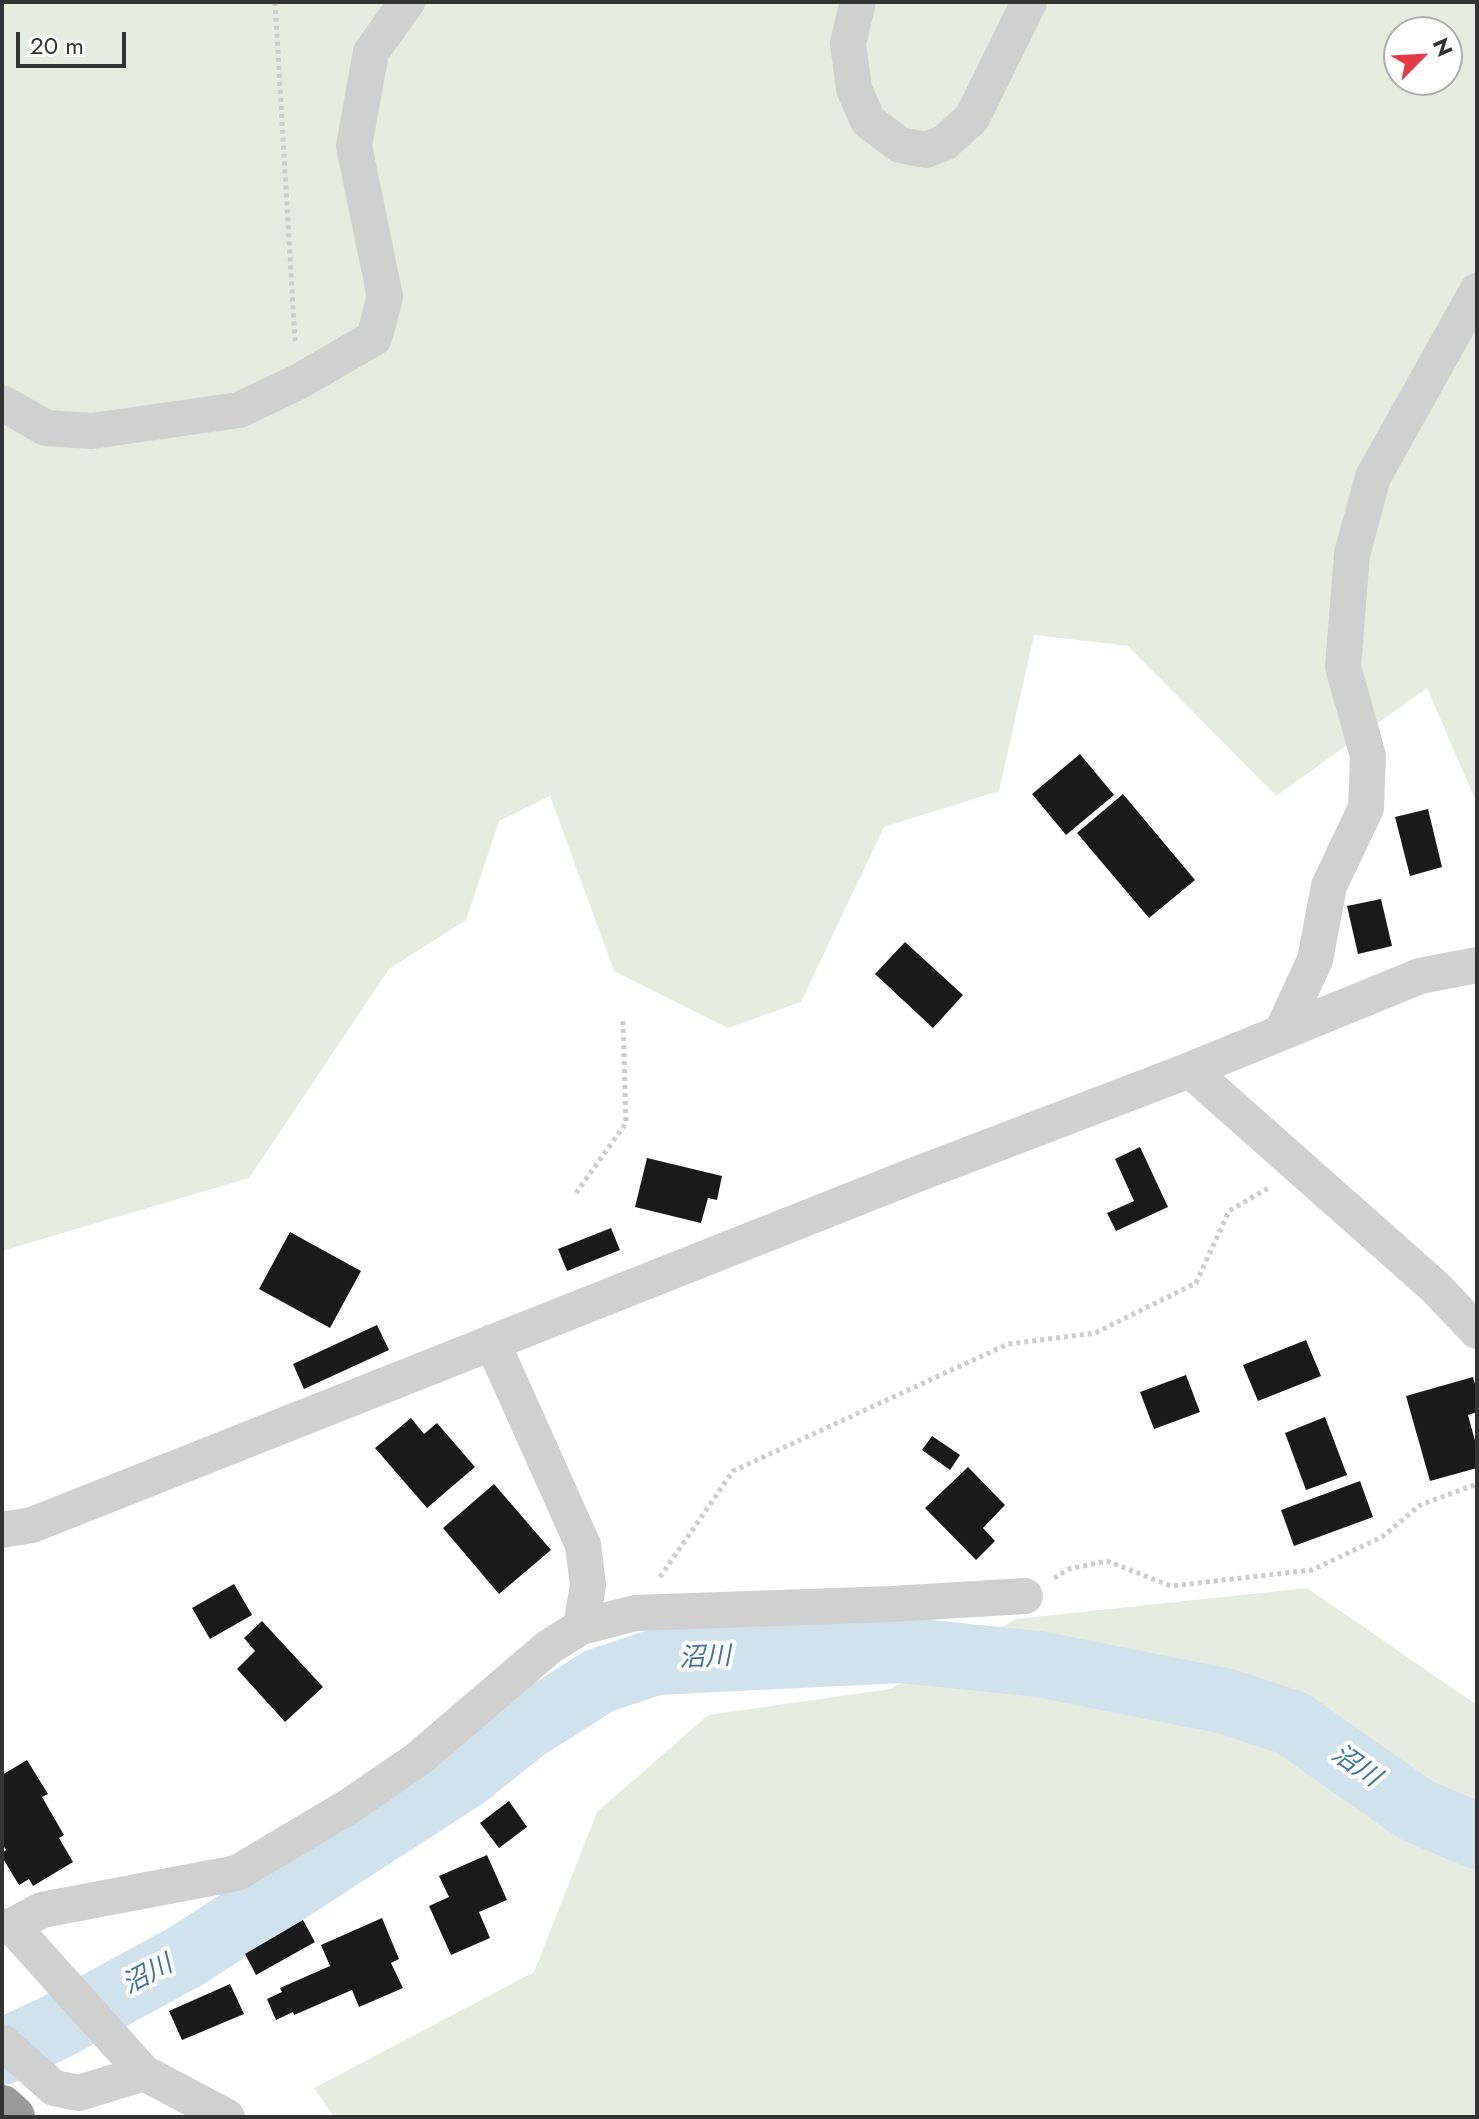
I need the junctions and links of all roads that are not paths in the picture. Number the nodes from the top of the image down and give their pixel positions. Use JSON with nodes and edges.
{"nodes":[{"id":1,"x":407,"y":2,"type":"edge"},
{"id":2,"x":858,"y":2,"type":"edge"},
{"id":3,"x":1029,"y":2,"type":"edge"},
{"id":4,"x":1477,"y":291,"type":"edge"},
{"id":5,"x":2,"y":403,"type":"edge"},
{"id":6,"x":1477,"y":965,"type":"edge"},
{"id":7,"x":1282,"y":1031,"type":"junction"},
{"id":8,"x":1190,"y":1070,"type":"junction"},
{"id":9,"x":1477,"y":1331,"type":"edge"},
{"id":10,"x":492,"y":1342,"type":"junction"},
{"id":11,"x":2,"y":1530,"type":"edge"},
{"id":12,"x":1025,"y":1596,"type":"road end"},
{"id":13,"x":581,"y":1627,"type":"junction"},
{"id":14,"x":7,"y":1927,"type":"edge"},
{"id":15,"x":2,"y":2042,"type":"edge"},
{"id":16,"x":144,"y":2073,"type":"junction"},
{"id":17,"x":2,"y":2107,"type":"edge"},
{"id":18,"x":13,"y":2117,"type":"edge"},
{"id":19,"x":227,"y":2117,"type":"edge"}],
"edges":[{"from":1,"to":5,"type":"street"},
{"from":2,"to":3,"type":"street"},
{"from":4,"to":7,"type":"street"},
{"from":6,"to":7,"type":"street"},
{"from":7,"to":8,"type":"street"},
{"from":8,"to":9,"type":"street"},
{"from":8,"to":10,"type":"street"},
{"from":10,"to":11,"type":"street"},
{"from":10,"to":13,"type":"street"},
{"from":12,"to":13,"type":"street"},
{"from":13,"to":14,"type":"street"},
{"from":14,"to":16,"type":"street"},
{"from":15,"to":16,"type":"street"},
{"from":16,"to":19,"type":"street"},
{"from":17,"to":18,"type":"highway"}]}
